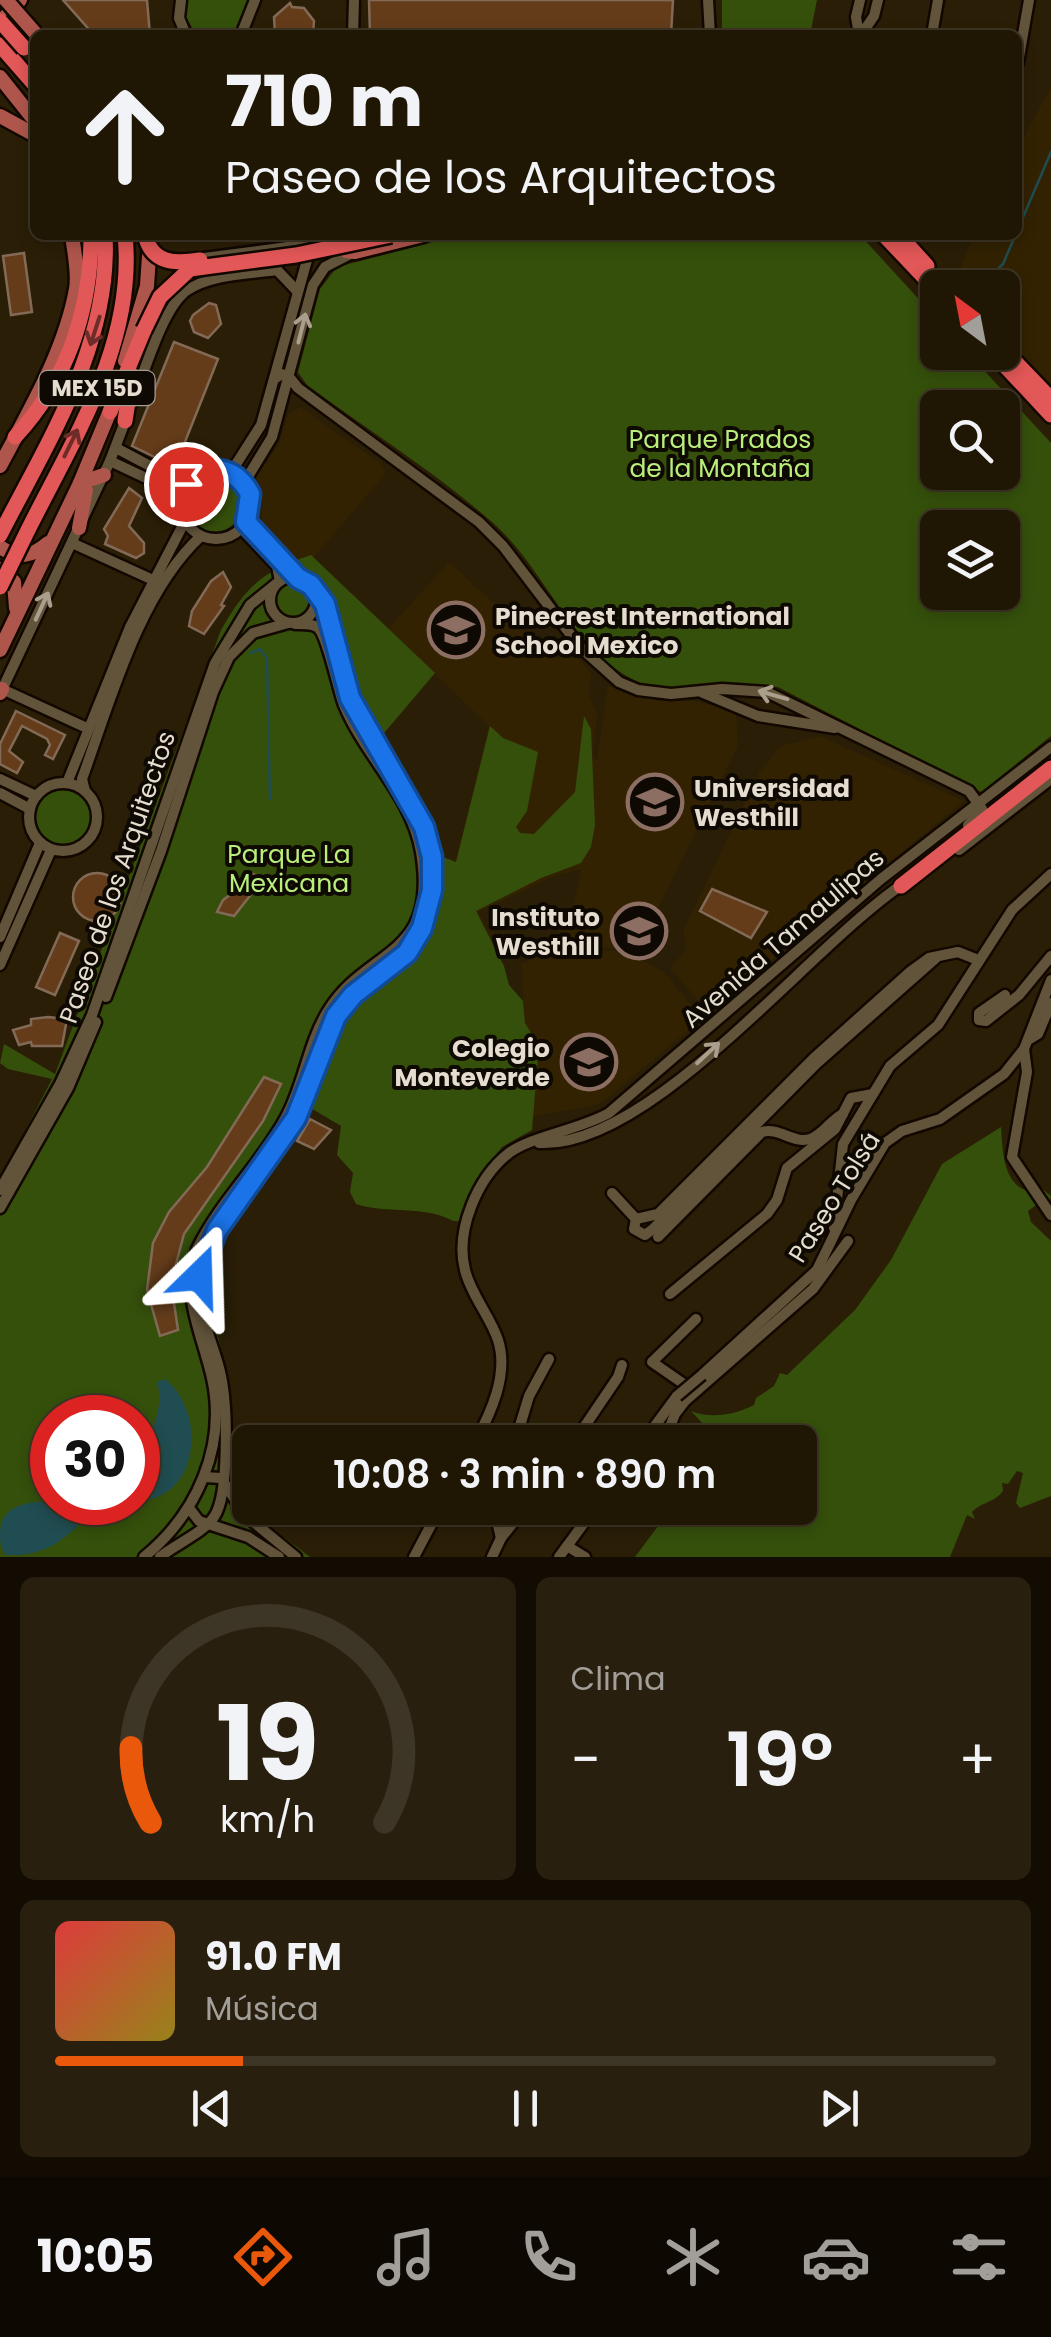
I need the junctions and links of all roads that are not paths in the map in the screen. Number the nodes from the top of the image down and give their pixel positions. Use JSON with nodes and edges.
{"nodes":[{"id":1,"x":6,"y":0,"type":"edge"},
{"id":2,"x":20,"y":0,"type":"edge"},
{"id":3,"x":180,"y":0,"type":"edge"},
{"id":4,"x":254,"y":0,"type":"edge"},
{"id":5,"x":354,"y":0,"type":"edge"},
{"id":6,"x":708,"y":0,"type":"edge"},
{"id":7,"x":860,"y":0,"type":"edge"},
{"id":8,"x":878,"y":0,"type":"edge"},
{"id":9,"x":938,"y":0,"type":"edge"},
{"id":10,"x":1029,"y":0,"type":"edge"},
{"id":11,"x":0,"y":22,"type":"edge"},
{"id":12,"x":32,"y":30,"type":"edge"},
{"id":13,"x":184,"y":30,"type":"edge"},
{"id":14,"x":243,"y":30,"type":"edge"},
{"id":15,"x":354,"y":30,"type":"edge"},
{"id":16,"x":710,"y":30,"type":"edge"},
{"id":17,"x":859,"y":30,"type":"edge"},
{"id":18,"x":864,"y":30,"type":"edge"},
{"id":19,"x":933,"y":30,"type":"edge"},
{"id":20,"x":1022,"y":40,"type":"edge"},
{"id":21,"x":0,"y":45,"type":"edge"},
{"id":22,"x":30,"y":54,"type":"edge"},
{"id":23,"x":1,"y":77,"type":"edge"},
{"id":24,"x":30,"y":80,"type":"edge"},
{"id":25,"x":30,"y":115,"type":"edge"},
{"id":26,"x":0,"y":116,"type":"edge"},
{"id":27,"x":30,"y":132,"type":"edge"},
{"id":28,"x":72,"y":240,"type":"edge"},
{"id":29,"x":91,"y":240,"type":"edge"},
{"id":30,"x":105,"y":240,"type":"edge"},
{"id":31,"x":126,"y":240,"type":"edge"},
{"id":32,"x":149,"y":240,"type":"edge"},
{"id":33,"x":151,"y":240,"type":"edge"},
{"id":34,"x":153,"y":240,"type":"edge"},
{"id":35,"x":299,"y":240,"type":"edge"},
{"id":36,"x":312,"y":240,"type":"edge"},
{"id":37,"x":332,"y":240,"type":"edge"},
{"id":38,"x":332,"y":240,"type":"edge"},
{"id":39,"x":370,"y":240,"type":"edge"},
{"id":40,"x":404,"y":240,"type":"edge"},
{"id":41,"x":889,"y":240,"type":"edge"},
{"id":42,"x":904,"y":240,"type":"edge"},
{"id":43,"x":277,"y":248,"type":"junction"},
{"id":44,"x":349,"y":254,"type":"junction"},
{"id":45,"x":277,"y":270,"type":"junction"},
{"id":46,"x":931,"y":270,"type":"edge"},
{"id":47,"x":920,"y":273,"type":"edge"},
{"id":48,"x":297,"y":290,"type":"junction"},
{"id":49,"x":1020,"y":368,"type":"edge"},
{"id":50,"x":1015,"y":370,"type":"edge"},
{"id":51,"x":289,"y":377,"type":"junction"},
{"id":52,"x":274,"y":379,"type":"junction"},
{"id":53,"x":1040,"y":390,"type":"edge"},
{"id":54,"x":1051,"y":399,"type":"edge"},
{"id":55,"x":1051,"y":415,"type":"edge"},
{"id":56,"x":118,"y":417,"type":"junction"},
{"id":57,"x":1051,"y":425,"type":"edge"},
{"id":58,"x":16,"y":437,"type":"junction"},
{"id":59,"x":116,"y":448,"type":"junction"},
{"id":60,"x":0,"y":466,"type":"edge"},
{"id":61,"x":107,"y":468,"type":"junction"},
{"id":62,"x":226,"y":470,"type":"junction"},
{"id":63,"x":84,"y":482,"type":"junction"},
{"id":64,"x":244,"y":483,"type":"junction"},
{"id":65,"x":184,"y":490,"type":"junction"},
{"id":66,"x":185,"y":521,"type":"junction"},
{"id":67,"x":243,"y":525,"type":"junction"},
{"id":68,"x":79,"y":528,"type":"junction"},
{"id":69,"x":0,"y":535,"type":"edge"},
{"id":70,"x":56,"y":535,"type":"junction"},
{"id":71,"x":201,"y":536,"type":"junction"},
{"id":72,"x":72,"y":542,"type":"junction"},
{"id":73,"x":0,"y":547,"type":"edge"},
{"id":74,"x":0,"y":569,"type":"edge"},
{"id":75,"x":298,"y":578,"type":"junction"},
{"id":76,"x":153,"y":580,"type":"junction"},
{"id":77,"x":278,"y":582,"type":"junction"},
{"id":78,"x":0,"y":587,"type":"edge"},
{"id":79,"x":314,"y":591,"type":"junction"},
{"id":80,"x":15,"y":619,"type":"junction"},
{"id":81,"x":292,"y":624,"type":"junction"},
{"id":82,"x":0,"y":650,"type":"edge"},
{"id":83,"x":698,"y":691,"type":"junction"},
{"id":84,"x":1,"y":692,"type":"edge"},
{"id":85,"x":89,"y":729,"type":"junction"},
{"id":86,"x":360,"y":729,"type":"junction"},
{"id":87,"x":840,"y":729,"type":"junction"},
{"id":88,"x":1051,"y":747,"type":"edge"},
{"id":89,"x":1051,"y":768,"type":"edge"},
{"id":90,"x":1051,"y":779,"type":"edge"},
{"id":91,"x":0,"y":780,"type":"edge"},
{"id":92,"x":67,"y":783,"type":"junction"},
{"id":93,"x":85,"y":791,"type":"junction"},
{"id":94,"x":0,"y":793,"type":"edge"},
{"id":95,"x":173,"y":795,"type":"junction"},
{"id":96,"x":36,"y":796,"type":"junction"},
{"id":97,"x":980,"y":804,"type":"junction"},
{"id":98,"x":30,"y":809,"type":"junction"},
{"id":99,"x":46,"y":846,"type":"junction"},
{"id":100,"x":1051,"y":874,"type":"edge"},
{"id":101,"x":901,"y":886,"type":"junction"},
{"id":102,"x":0,"y":938,"type":"edge"},
{"id":103,"x":1051,"y":956,"type":"edge"},
{"id":104,"x":978,"y":960,"type":"junction"},
{"id":105,"x":0,"y":965,"type":"edge"},
{"id":106,"x":913,"y":974,"type":"junction"},
{"id":107,"x":1051,"y":980,"type":"edge"},
{"id":108,"x":1006,"y":995,"type":"dead end"},
{"id":109,"x":1051,"y":1003,"type":"edge"},
{"id":110,"x":1025,"y":1044,"type":"junction"},
{"id":111,"x":659,"y":1072,"type":"junction"},
{"id":112,"x":64,"y":1086,"type":"junction"},
{"id":113,"x":672,"y":1087,"type":"junction"},
{"id":114,"x":873,"y":1094,"type":"junction"},
{"id":115,"x":844,"y":1114,"type":"junction"},
{"id":116,"x":534,"y":1142,"type":"junction"},
{"id":117,"x":0,"y":1190,"type":"edge"},
{"id":118,"x":612,"y":1193,"type":"dead end"},
{"id":119,"x":0,"y":1208,"type":"edge"},
{"id":120,"x":1049,"y":1209,"type":"edge"},
{"id":121,"x":636,"y":1219,"type":"junction"},
{"id":122,"x":834,"y":1236,"type":"junction"},
{"id":123,"x":658,"y":1237,"type":"dead end"},
{"id":124,"x":848,"y":1240,"type":"dead end"},
{"id":125,"x":196,"y":1268,"type":"junction"},
{"id":126,"x":670,"y":1294,"type":"dead end"},
{"id":127,"x":696,"y":1319,"type":"dead end"},
{"id":128,"x":549,"y":1359,"type":"dead end"},
{"id":129,"x":622,"y":1364,"type":"dead end"},
{"id":130,"x":695,"y":1392,"type":"junction"},
{"id":131,"x":485,"y":1425,"type":"edge"},
{"id":132,"x":520,"y":1425,"type":"edge"},
{"id":133,"x":586,"y":1425,"type":"edge"},
{"id":134,"x":662,"y":1425,"type":"edge"},
{"id":135,"x":666,"y":1425,"type":"edge"},
{"id":136,"x":204,"y":1477,"type":"junction"},
{"id":137,"x":226,"y":1483,"type":"junction"},
{"id":138,"x":189,"y":1508,"type":"junction"},
{"id":139,"x":208,"y":1525,"type":"junction"},
{"id":140,"x":431,"y":1525,"type":"edge"},
{"id":141,"x":498,"y":1525,"type":"edge"},
{"id":142,"x":511,"y":1525,"type":"edge"},
{"id":143,"x":582,"y":1525,"type":"edge"},
{"id":144,"x":501,"y":1538,"type":"junction"},
{"id":145,"x":567,"y":1546,"type":"junction"},
{"id":146,"x":144,"y":1557,"type":"edge"},
{"id":147,"x":160,"y":1557,"type":"edge"},
{"id":148,"x":279,"y":1557,"type":"edge"},
{"id":149,"x":296,"y":1557,"type":"edge"},
{"id":150,"x":414,"y":1557,"type":"edge"},
{"id":151,"x":492,"y":1557,"type":"edge"},
{"id":152,"x":559,"y":1557,"type":"edge"},
{"id":153,"x":585,"y":1557,"type":"edge"}],
"edges":[{"from":1,"to":12,"type":"main road","bridge":true},
{"from":2,"to":11,"type":"main road"},
{"from":3,"to":13,"type":"street"},
{"from":4,"to":14,"type":"street"},
{"from":5,"to":15,"type":"street"},
{"from":6,"to":16,"type":"street"},
{"from":7,"to":17,"type":"street"},
{"from":8,"to":18,"type":"street"},
{"from":9,"to":19,"type":"street"},
{"from":10,"to":20,"type":"street"},
{"from":11,"to":22,"type":"highway","bridge":true},
{"from":21,"to":24,"type":"highway"},
{"from":23,"to":25,"type":"main road"},
{"from":26,"to":27,"type":"main road"},
{"from":28,"to":58,"type":"main road"},
{"from":29,"to":58,"type":"highway"},
{"from":30,"to":69,"type":"highway","number":"MEX 15D","one_way":true},
{"from":78,"to":31,"type":"highway","number":"MEX 15D","one_way":true,"bridge":true},
{"from":32,"to":56,"type":"main road"},
{"from":33,"to":38,"type":"highway","bridge":true},
{"from":34,"to":43,"type":"street"},
{"from":35,"to":43,"type":"street"},
{"from":36,"to":48,"type":"street"},
{"from":37,"to":44,"type":"main road"},
{"from":39,"to":56,"type":"highway","bridge":true},
{"from":40,"to":44,"type":"main road"},
{"from":41,"to":47,"type":"highway"},
{"from":42,"to":46,"type":"highway"},
{"from":43,"to":45,"type":"street"},
{"from":51,"to":44,"type":"street","one_way":true},
{"from":45,"to":48,"type":"street"},
{"from":45,"to":56,"type":"street"},
{"from":48,"to":52,"type":"street"},
{"from":49,"to":53,"type":"highway"},
{"from":50,"to":53,"type":"highway"},
{"from":51,"to":52,"type":"street"},
{"from":51,"to":64,"type":"street"},
{"from":51,"to":83,"type":"street"},
{"from":52,"to":62,"type":"street"},
{"from":53,"to":54,"type":"highway"},
{"from":53,"to":55,"type":"highway"},
{"from":53,"to":57,"type":"main road"},
{"from":56,"to":59,"type":"street"},
{"from":56,"to":63,"type":"main road"},
{"from":58,"to":60,"type":"main road"},
{"from":59,"to":61,"type":"street"},
{"from":59,"to":65,"type":"street"},
{"from":61,"to":63,"type":"main road"},
{"from":61,"to":65,"type":"street"},
{"from":61,"to":68,"type":"street"},
{"from":62,"to":64,"type":"street"},
{"from":62,"to":65,"type":"street"},
{"from":63,"to":68,"type":"main road"},
{"from":63,"to":70,"type":"main road"},
{"from":64,"to":67,"type":"street"},
{"from":65,"to":66,"type":"street"},
{"from":66,"to":71,"type":"street"},
{"from":66,"to":76,"type":"street"},
{"from":67,"to":71,"type":"street"},
{"from":67,"to":75,"type":"street"},
{"from":67,"to":77,"type":"street"},
{"from":68,"to":72,"type":"street"},
{"from":70,"to":73,"type":"main road"},
{"from":70,"to":80,"type":"main road"},
{"from":71,"to":93,"type":"street"},
{"from":72,"to":76,"type":"street"},
{"from":84,"to":72,"type":"street","one_way":true},
{"from":74,"to":80,"type":"main road"},
{"from":75,"to":77,"type":"street"},
{"from":75,"to":79,"type":"street"},
{"from":76,"to":85,"type":"street"},
{"from":77,"to":81,"type":"street"},
{"from":77,"to":95,"type":"street","name":"Paseo de los Arquitectos"},
{"from":79,"to":81,"type":"street"},
{"from":79,"to":86,"type":"street"},
{"from":80,"to":82,"type":"main road"},
{"from":81,"to":86,"type":"street"},
{"from":81,"to":95,"type":"street","name":"Paseo de los Arquitectos"},
{"from":83,"to":87,"type":"street"},
{"from":87,"to":83,"type":"street","one_way":true},
{"from":84,"to":85,"type":"street"},
{"from":85,"to":92,"type":"street"},
{"from":86,"to":125,"type":"street"},
{"from":87,"to":97,"type":"street"},
{"from":88,"to":97,"type":"street","name":"Avenida Tamaulipas"},
{"from":89,"to":101,"type":"highway"},
{"from":90,"to":101,"type":"street","name":"Avenida Tamaulipas"},
{"from":91,"to":96,"type":"street"},
{"from":92,"to":93,"type":"street"},
{"from":92,"to":96,"type":"street"},
{"from":93,"to":99,"type":"street"},
{"from":94,"to":98,"type":"street"},
{"from":95,"to":112,"type":"street","name":"Paseo de los Arquitectos"},
{"from":96,"to":98,"type":"street"},
{"from":97,"to":101,"type":"street"},
{"from":97,"to":111,"type":"street","name":"Avenida Tamaulipas"},
{"from":98,"to":99,"type":"street"},
{"from":99,"to":102,"type":"street"},
{"from":99,"to":105,"type":"street"},
{"from":100,"to":104,"type":"street"},
{"from":113,"to":101,"type":"street","name":"Avenida Tamaulipas","one_way":true},
{"from":103,"to":108,"type":"street"},
{"from":104,"to":106,"type":"street"},
{"from":104,"to":114,"type":"street"},
{"from":106,"to":121,"type":"street"},
{"from":106,"to":121,"type":"street"},
{"from":107,"to":110,"type":"street","name":"Paseo Tolsá"},
{"from":109,"to":110,"type":"street"},
{"from":110,"to":120,"type":"street"},
{"from":110,"to":122,"type":"street","name":"Paseo Tolsá"},
{"from":111,"to":113,"type":"street"},
{"from":111,"to":116,"type":"street","name":"Avenida Tamaulipas"},
{"from":112,"to":117,"type":"street","name":"Paseo de los Arquitectos"},
{"from":112,"to":119,"type":"street","name":"Paseo de los Arquitectos"},
{"from":113,"to":116,"type":"street","name":"Avenida Tamaulipas"},
{"from":114,"to":115,"type":"street"},
{"from":114,"to":122,"type":"street"},
{"from":115,"to":123,"type":"street"},
{"from":115,"to":126,"type":"street"},
{"from":116,"to":131,"type":"street","name":"Avenida Tamaulipas"},
{"from":118,"to":121,"type":"street"},
{"from":122,"to":134,"type":"street","name":"Paseo Tolsá","bridge":true},
{"from":124,"to":130,"type":"street"},
{"from":125,"to":136,"type":"street"},
{"from":125,"to":137,"type":"street"},
{"from":127,"to":130,"type":"street"},
{"from":128,"to":132,"type":"street"},
{"from":129,"to":133,"type":"street"},
{"from":130,"to":135,"type":"street"},
{"from":136,"to":137,"type":"street"},
{"from":136,"to":138,"type":"street"},
{"from":137,"to":139,"type":"street"},
{"from":137,"to":149,"type":"street"},
{"from":138,"to":139,"type":"street"},
{"from":138,"to":146,"type":"street"},
{"from":139,"to":147,"type":"street"},
{"from":139,"to":148,"type":"street"},
{"from":140,"to":150,"type":"street"},
{"from":141,"to":144,"type":"street"},
{"from":142,"to":144,"type":"street"},
{"from":143,"to":145,"type":"street"},
{"from":144,"to":151,"type":"street"},
{"from":145,"to":152,"type":"street"},
{"from":145,"to":153,"type":"street"}]}
